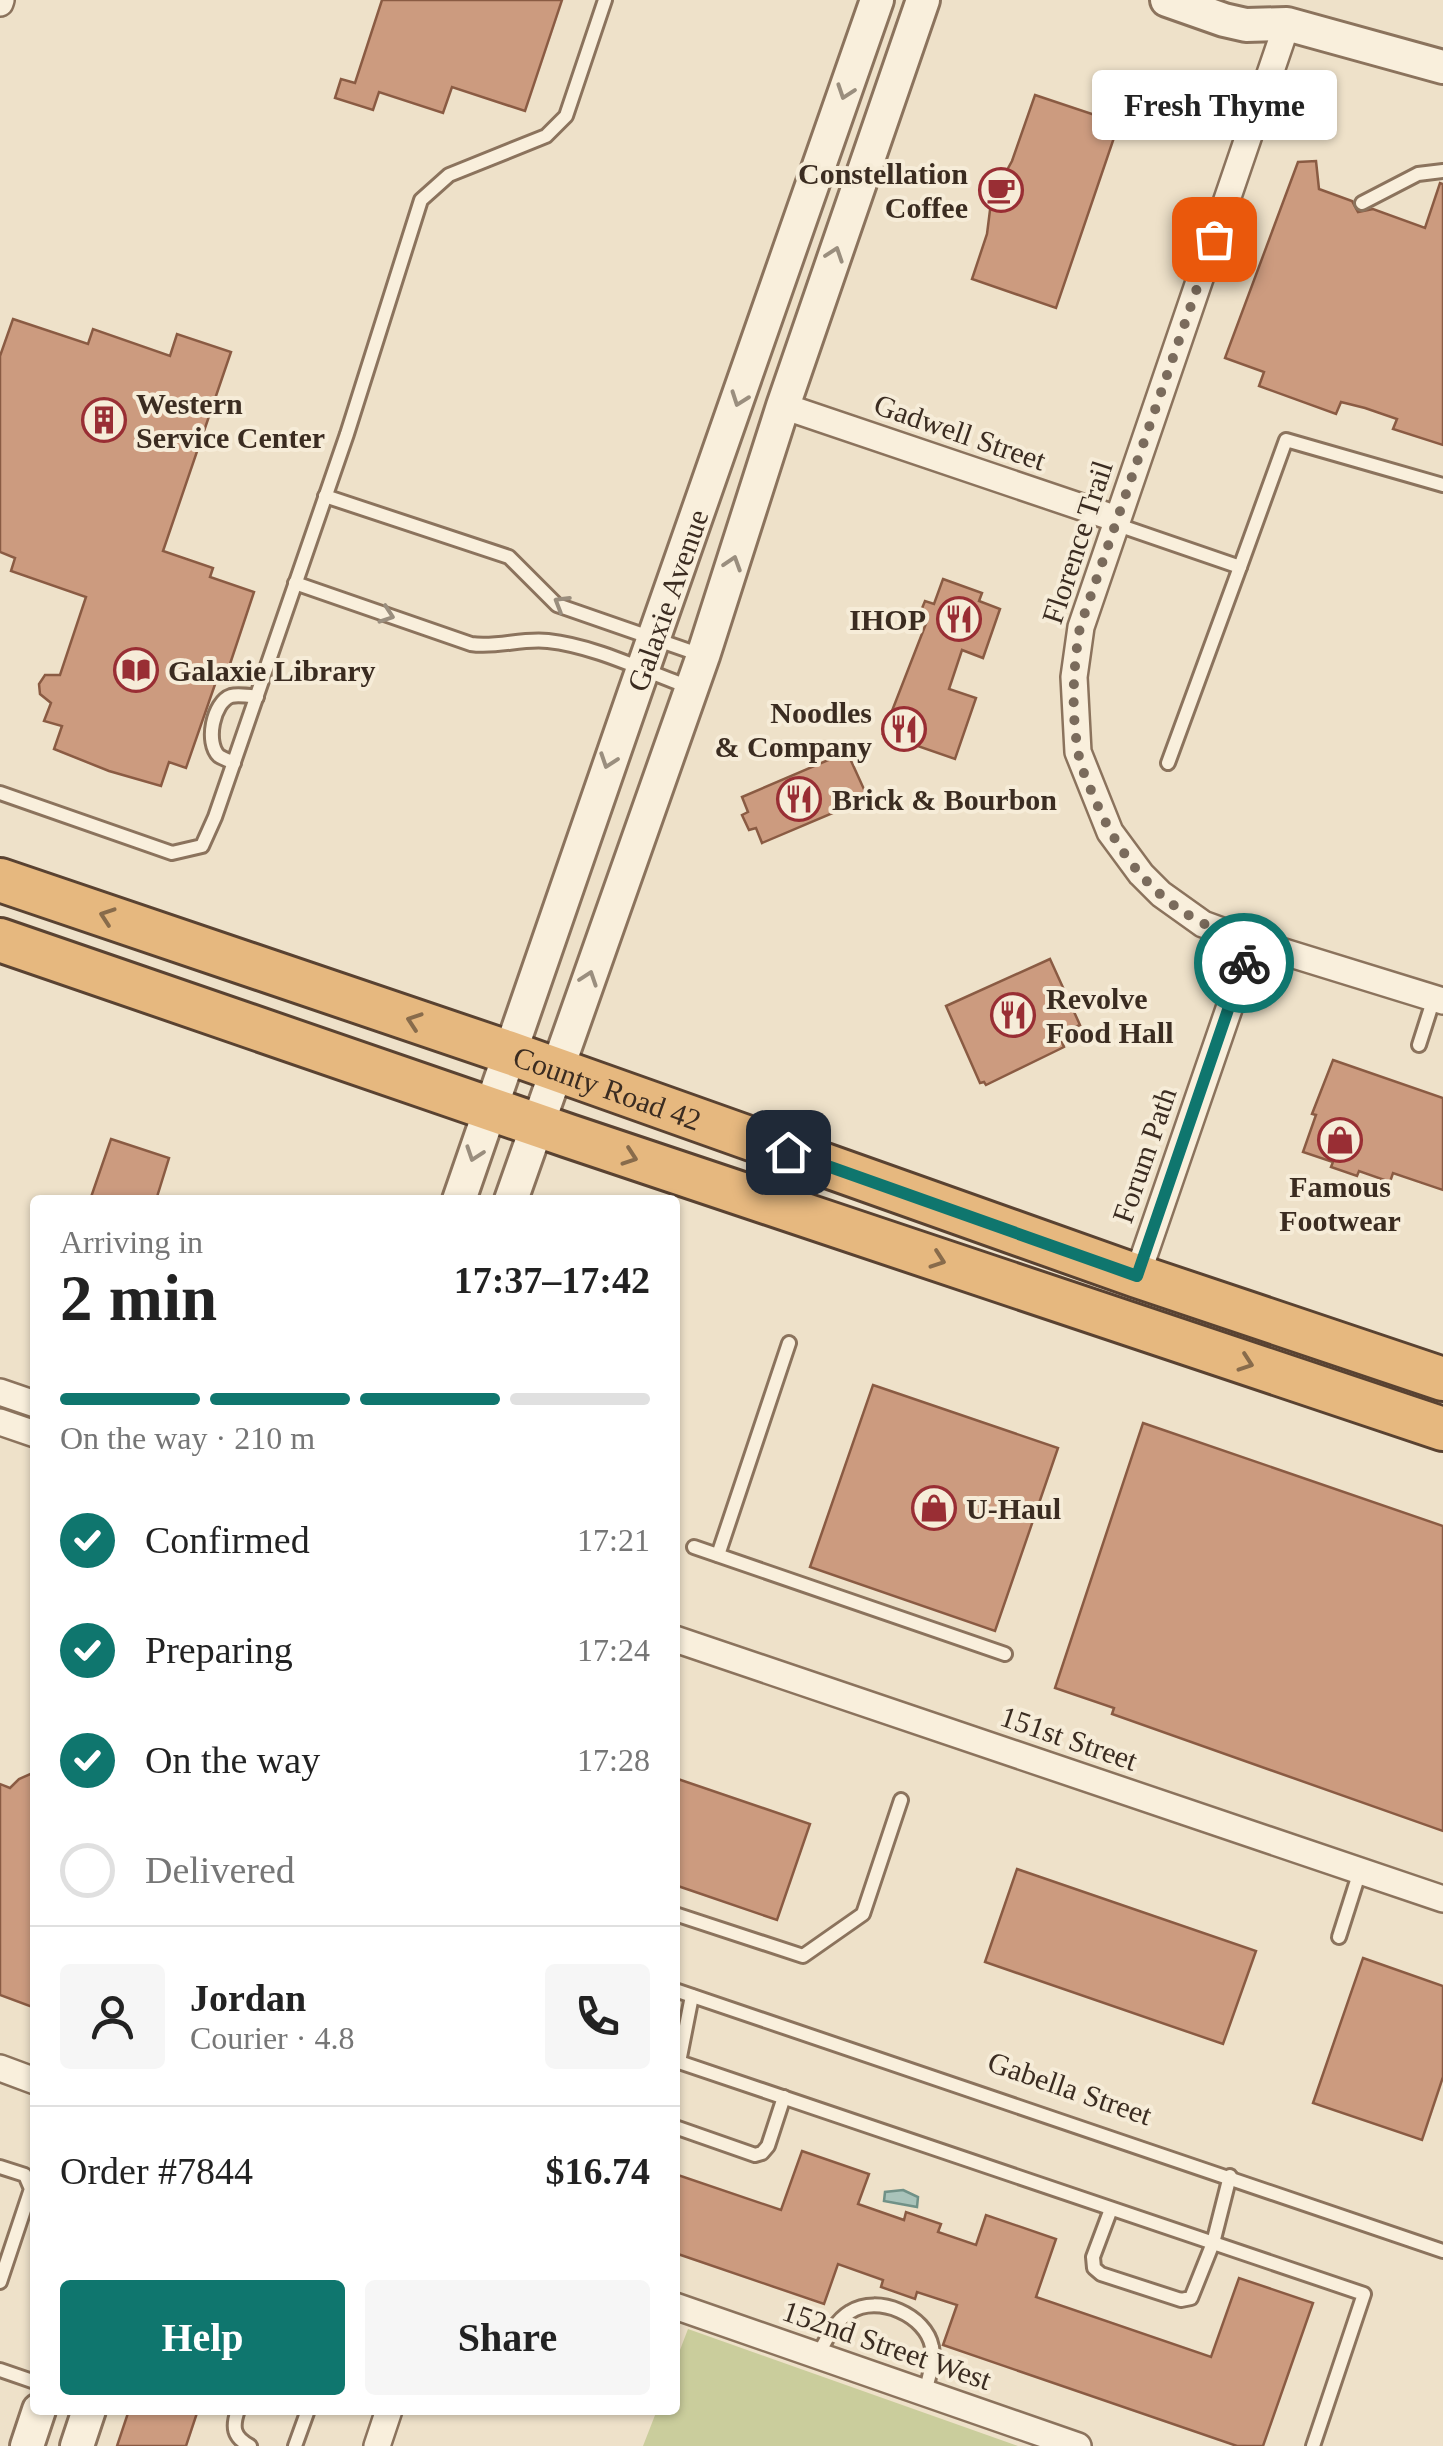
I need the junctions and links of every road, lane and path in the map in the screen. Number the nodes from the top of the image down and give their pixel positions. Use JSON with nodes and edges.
{"nodes":[{"id":1,"x":605,"y":0,"type":"edge"},
{"id":2,"x":877,"y":0,"type":"edge"},
{"id":3,"x":923,"y":0,"type":"edge"},
{"id":4,"x":1166,"y":0,"type":"edge"},
{"id":5,"x":1262,"y":0,"type":"edge"},
{"id":6,"x":1287,"y":24,"type":"junction"},
{"id":7,"x":1443,"y":67,"type":"edge"},
{"id":8,"x":1443,"y":171,"type":"edge"},
{"id":9,"x":1362,"y":203,"type":"dead end"},
{"id":10,"x":783,"y":406,"type":"junction"},
{"id":11,"x":1443,"y":485,"type":"edge"},
{"id":12,"x":325,"y":496,"type":"junction"},
{"id":13,"x":1116,"y":522,"type":"junction"},
{"id":14,"x":1240,"y":568,"type":"junction"},
{"id":15,"x":295,"y":584,"type":"junction"},
{"id":16,"x":646,"y":654,"type":"junction"},
{"id":17,"x":703,"y":656,"type":"junction"},
{"id":18,"x":690,"y":688,"type":"junction"},
{"id":19,"x":257,"y":696,"type":"junction"},
{"id":20,"x":234,"y":763,"type":"junction"},
{"id":21,"x":1168,"y":763,"type":"dead end"},
{"id":22,"x":0,"y":794,"type":"edge"},
{"id":23,"x":0,"y":880,"type":"edge"},
{"id":24,"x":0,"y":940,"type":"edge"},
{"id":25,"x":1252,"y":942,"type":"junction"},
{"id":26,"x":1438,"y":999,"type":"edge"},
{"id":27,"x":1419,"y":1045,"type":"dead end"},
{"id":28,"x":507,"y":1052,"type":"junction"},
{"id":29,"x":558,"y":1070,"type":"junction"},
{"id":30,"x":490,"y":1108,"type":"junction"},
{"id":31,"x":538,"y":1125,"type":"junction"},
{"id":32,"x":461,"y":1195,"type":"edge"},
{"id":33,"x":512,"y":1195,"type":"edge"},
{"id":34,"x":1137,"y":1276,"type":"junction"},
{"id":35,"x":789,"y":1343,"type":"dead end"},
{"id":36,"x":1443,"y":1379,"type":"edge"},
{"id":37,"x":0,"y":1392,"type":"edge"},
{"id":38,"x":30,"y":1402,"type":"edge"},
{"id":39,"x":0,"y":1422,"type":"edge"},
{"id":40,"x":1443,"y":1430,"type":"edge"},
{"id":41,"x":30,"y":1432,"type":"edge"},
{"id":42,"x":694,"y":1547,"type":"dead end"},
{"id":43,"x":718,"y":1555,"type":"junction"},
{"id":44,"x":680,"y":1641,"type":"edge"},
{"id":45,"x":1005,"y":1654,"type":"dead end"},
{"id":46,"x":901,"y":1800,"type":"dead end"},
{"id":47,"x":1360,"y":1870,"type":"junction"},
{"id":48,"x":1443,"y":1899,"type":"edge"},
{"id":49,"x":680,"y":1916,"type":"edge"},
{"id":50,"x":1339,"y":1936,"type":"dead end"},
{"id":51,"x":680,"y":1992,"type":"edge"},
{"id":52,"x":692,"y":1996,"type":"junction"},
{"id":53,"x":680,"y":2053,"type":"edge"},
{"id":54,"x":0,"y":2068,"type":"edge"},
{"id":55,"x":680,"y":2068,"type":"edge"},
{"id":56,"x":30,"y":2078,"type":"edge"},
{"id":57,"x":784,"y":2096,"type":"junction"},
{"id":58,"x":680,"y":2130,"type":"edge"},
{"id":59,"x":4,"y":2168,"type":"edge"},
{"id":60,"x":1230,"y":2176,"type":"junction"},
{"id":61,"x":30,"y":2186,"type":"edge"},
{"id":62,"x":30,"y":2191,"type":"edge"},
{"id":63,"x":1112,"y":2208,"type":"junction"},
{"id":64,"x":1213,"y":2243,"type":"junction"},
{"id":65,"x":1443,"y":2251,"type":"edge"},
{"id":66,"x":0,"y":2282,"type":"edge"},
{"id":67,"x":680,"y":2308,"type":"edge"},
{"id":68,"x":818,"y":2356,"type":"junction"},
{"id":69,"x":0,"y":2370,"type":"edge"},
{"id":70,"x":30,"y":2380,"type":"edge"},
{"id":71,"x":924,"y":2392,"type":"junction"},
{"id":72,"x":37,"y":2415,"type":"edge"},
{"id":73,"x":88,"y":2415,"type":"edge"},
{"id":74,"x":237,"y":2415,"type":"edge"},
{"id":75,"x":306,"y":2415,"type":"edge"},
{"id":76,"x":387,"y":2415,"type":"edge"},
{"id":77,"x":27,"y":2446,"type":"edge"},
{"id":78,"x":77,"y":2446,"type":"edge"},
{"id":79,"x":250,"y":2446,"type":"edge"},
{"id":80,"x":296,"y":2446,"type":"edge"},
{"id":81,"x":377,"y":2446,"type":"edge"},
{"id":82,"x":1078,"y":2446,"type":"edge"},
{"id":83,"x":1314,"y":2446,"type":"edge"}],
"edges":[{"from":1,"to":12,"type":"lane"},
{"from":2,"to":16,"type":"street","name":"Galaxie Avenue","one_way":true},
{"from":10,"to":3,"type":"street","name":"Galaxie Avenue","one_way":true},
{"from":4,"to":6,"type":"street"},
{"from":5,"to":6,"type":"street"},
{"from":6,"to":7,"type":"street"},
{"from":6,"to":13,"type":"street","name":"Florence Trail"},
{"from":8,"to":9,"type":"lane"},
{"from":10,"to":13,"type":"street","name":"Gadwell Street"},
{"from":17,"to":10,"type":"street","name":"Galaxie Avenue","one_way":true},
{"from":11,"to":14,"type":"lane"},
{"from":12,"to":15,"type":"lane"},
{"from":16,"to":12,"type":"lane","one_way":true},
{"from":13,"to":14,"type":"lane"},
{"from":13,"to":25,"type":"street","name":"Florence Trail"},
{"from":14,"to":21,"type":"lane"},
{"from":15,"to":16,"type":"lane","one_way":true},
{"from":15,"to":19,"type":"lane"},
{"from":16,"to":17,"type":"lane"},
{"from":16,"to":18,"type":"lane"},
{"from":16,"to":28,"type":"street","name":"Galaxie Avenue","one_way":true},
{"from":17,"to":18,"type":"street","name":"Galaxie Avenue"},
{"from":29,"to":18,"type":"street","name":"Galaxie Avenue","one_way":true},
{"from":19,"to":20,"type":"lane"},
{"from":19,"to":20,"type":"lane"},
{"from":20,"to":22,"type":"lane"},
{"from":28,"to":23,"type":"highway","name":"County Road 42","one_way":true},
{"from":24,"to":30,"type":"highway","name":"County Road 42"},
{"from":25,"to":26,"type":"street","name":"Florence Trail"},
{"from":25,"to":34,"type":"street","name":"Forum Path"},
{"from":26,"to":27,"type":"lane"},
{"from":28,"to":29,"type":"highway","name":"County Road 42"},
{"from":28,"to":30,"type":"street","name":"Galaxie Avenue"},
{"from":29,"to":31,"type":"street","name":"Galaxie Avenue"},
{"from":29,"to":34,"type":"highway","name":"County Road 42"},
{"from":30,"to":31,"type":"highway","name":"County Road 42"},
{"from":30,"to":32,"type":"street","name":"Galaxie Avenue","one_way":true},
{"from":31,"to":33,"type":"street","name":"Galaxie Avenue"},
{"from":31,"to":40,"type":"highway","name":"County Road 42","one_way":true},
{"from":34,"to":36,"type":"highway","name":"County Road 42"},
{"from":35,"to":43,"type":"lane"},
{"from":37,"to":38,"type":"street"},
{"from":39,"to":41,"type":"street"},
{"from":42,"to":43,"type":"lane"},
{"from":43,"to":45,"type":"lane"},
{"from":44,"to":47,"type":"street","name":"151st Street"},
{"from":46,"to":49,"type":"lane"},
{"from":47,"to":48,"type":"street","name":"151st Street"},
{"from":47,"to":50,"type":"lane"},
{"from":51,"to":52,"type":"lane","name":"Gabella Street"},
{"from":52,"to":53,"type":"lane"},
{"from":52,"to":60,"type":"lane","name":"Gabella Street"},
{"from":54,"to":56,"type":"street"},
{"from":55,"to":57,"type":"lane"},
{"from":57,"to":58,"type":"lane"},
{"from":57,"to":63,"type":"lane"},
{"from":59,"to":61,"type":"lane"},
{"from":60,"to":64,"type":"lane"},
{"from":60,"to":65,"type":"lane","name":"Gabella Street"},
{"from":62,"to":66,"type":"lane"},
{"from":63,"to":64,"type":"lane"},
{"from":63,"to":64,"type":"lane"},
{"from":64,"to":83,"type":"lane"},
{"from":67,"to":68,"type":"street","name":"152nd Street West"},
{"from":68,"to":71,"type":"street","name":"152nd Street West"},
{"from":68,"to":71,"type":"lane"},
{"from":69,"to":70,"type":"lane"},
{"from":71,"to":82,"type":"street","name":"152nd Street West"},
{"from":72,"to":77,"type":"street"},
{"from":73,"to":78,"type":"street"},
{"from":74,"to":79,"type":"lane"},
{"from":75,"to":80,"type":"lane"},
{"from":76,"to":81,"type":"street"}]}
